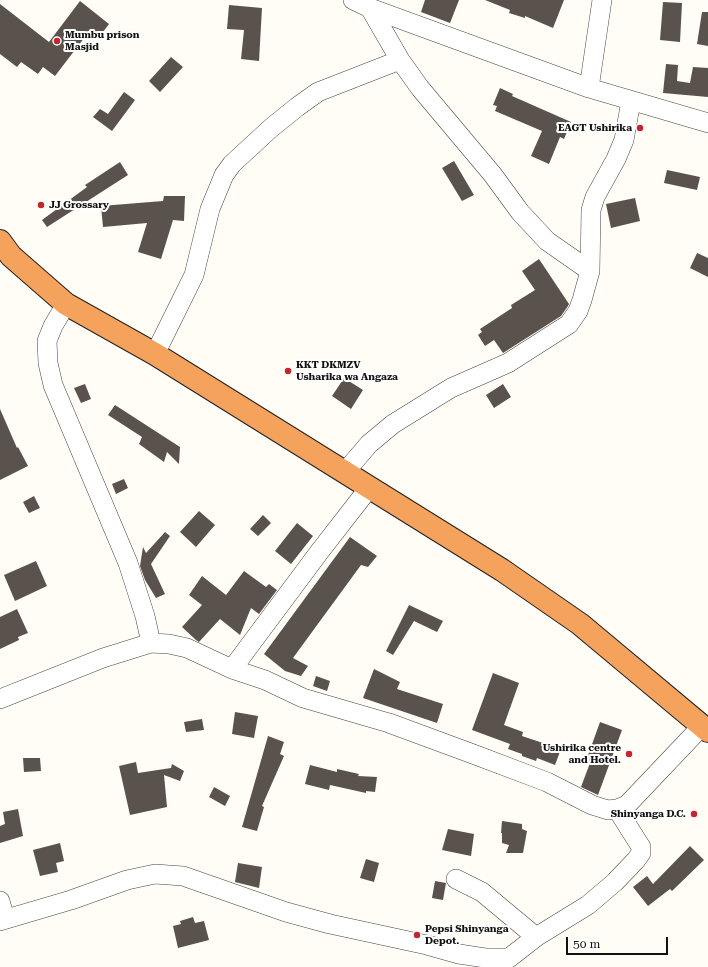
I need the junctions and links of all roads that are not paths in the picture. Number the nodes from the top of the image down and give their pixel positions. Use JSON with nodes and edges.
{"nodes":[{"id":1,"x":602,"y":0,"type":"edge"},
{"id":2,"x":361,"y":4,"type":"edge"},
{"id":3,"x":400,"y":60,"type":"junction"},
{"id":4,"x":589,"y":88,"type":"junction"},
{"id":5,"x":632,"y":101,"type":"junction"},
{"id":6,"x":708,"y":123,"type":"edge"},
{"id":7,"x":0,"y":241,"type":"edge"},
{"id":8,"x":590,"y":271,"type":"junction"},
{"id":9,"x":66,"y":304,"type":"junction"},
{"id":10,"x":156,"y":354,"type":"junction"},
{"id":11,"x":345,"y":472,"type":"junction"},
{"id":12,"x":369,"y":488,"type":"junction"},
{"id":13,"x":151,"y":643,"type":"junction"},
{"id":14,"x":232,"y":668,"type":"junction"},
{"id":15,"x":0,"y":699,"type":"edge"},
{"id":16,"x":705,"y":729,"type":"edge"},
{"id":17,"x":617,"y":809,"type":"junction"},
{"id":18,"x":456,"y":879,"type":"dead end"},
{"id":19,"x":0,"y":900,"type":"edge"},
{"id":20,"x":3,"y":920,"type":"edge"},
{"id":21,"x":536,"y":937,"type":"junction"}],
"edges":[{"from":1,"to":4,"type":"street"},
{"from":2,"to":3,"type":"street"},
{"from":2,"to":4,"type":"street"},
{"from":3,"to":8,"type":"street"},
{"from":3,"to":10,"type":"street"},
{"from":4,"to":5,"type":"street"},
{"from":5,"to":6,"type":"street"},
{"from":5,"to":8,"type":"street"},
{"from":7,"to":9,"type":"highway"},
{"from":8,"to":11,"type":"street"},
{"from":9,"to":10,"type":"highway"},
{"from":9,"to":13,"type":"street"},
{"from":10,"to":11,"type":"highway"},
{"from":11,"to":12,"type":"highway"},
{"from":12,"to":14,"type":"street"},
{"from":12,"to":16,"type":"highway"},
{"from":13,"to":14,"type":"street"},
{"from":13,"to":15,"type":"street"},
{"from":14,"to":17,"type":"street"},
{"from":16,"to":17,"type":"street"},
{"from":17,"to":21,"type":"street"},
{"from":18,"to":21,"type":"street"},
{"from":19,"to":20,"type":"street"},
{"from":20,"to":21,"type":"street"}]}
